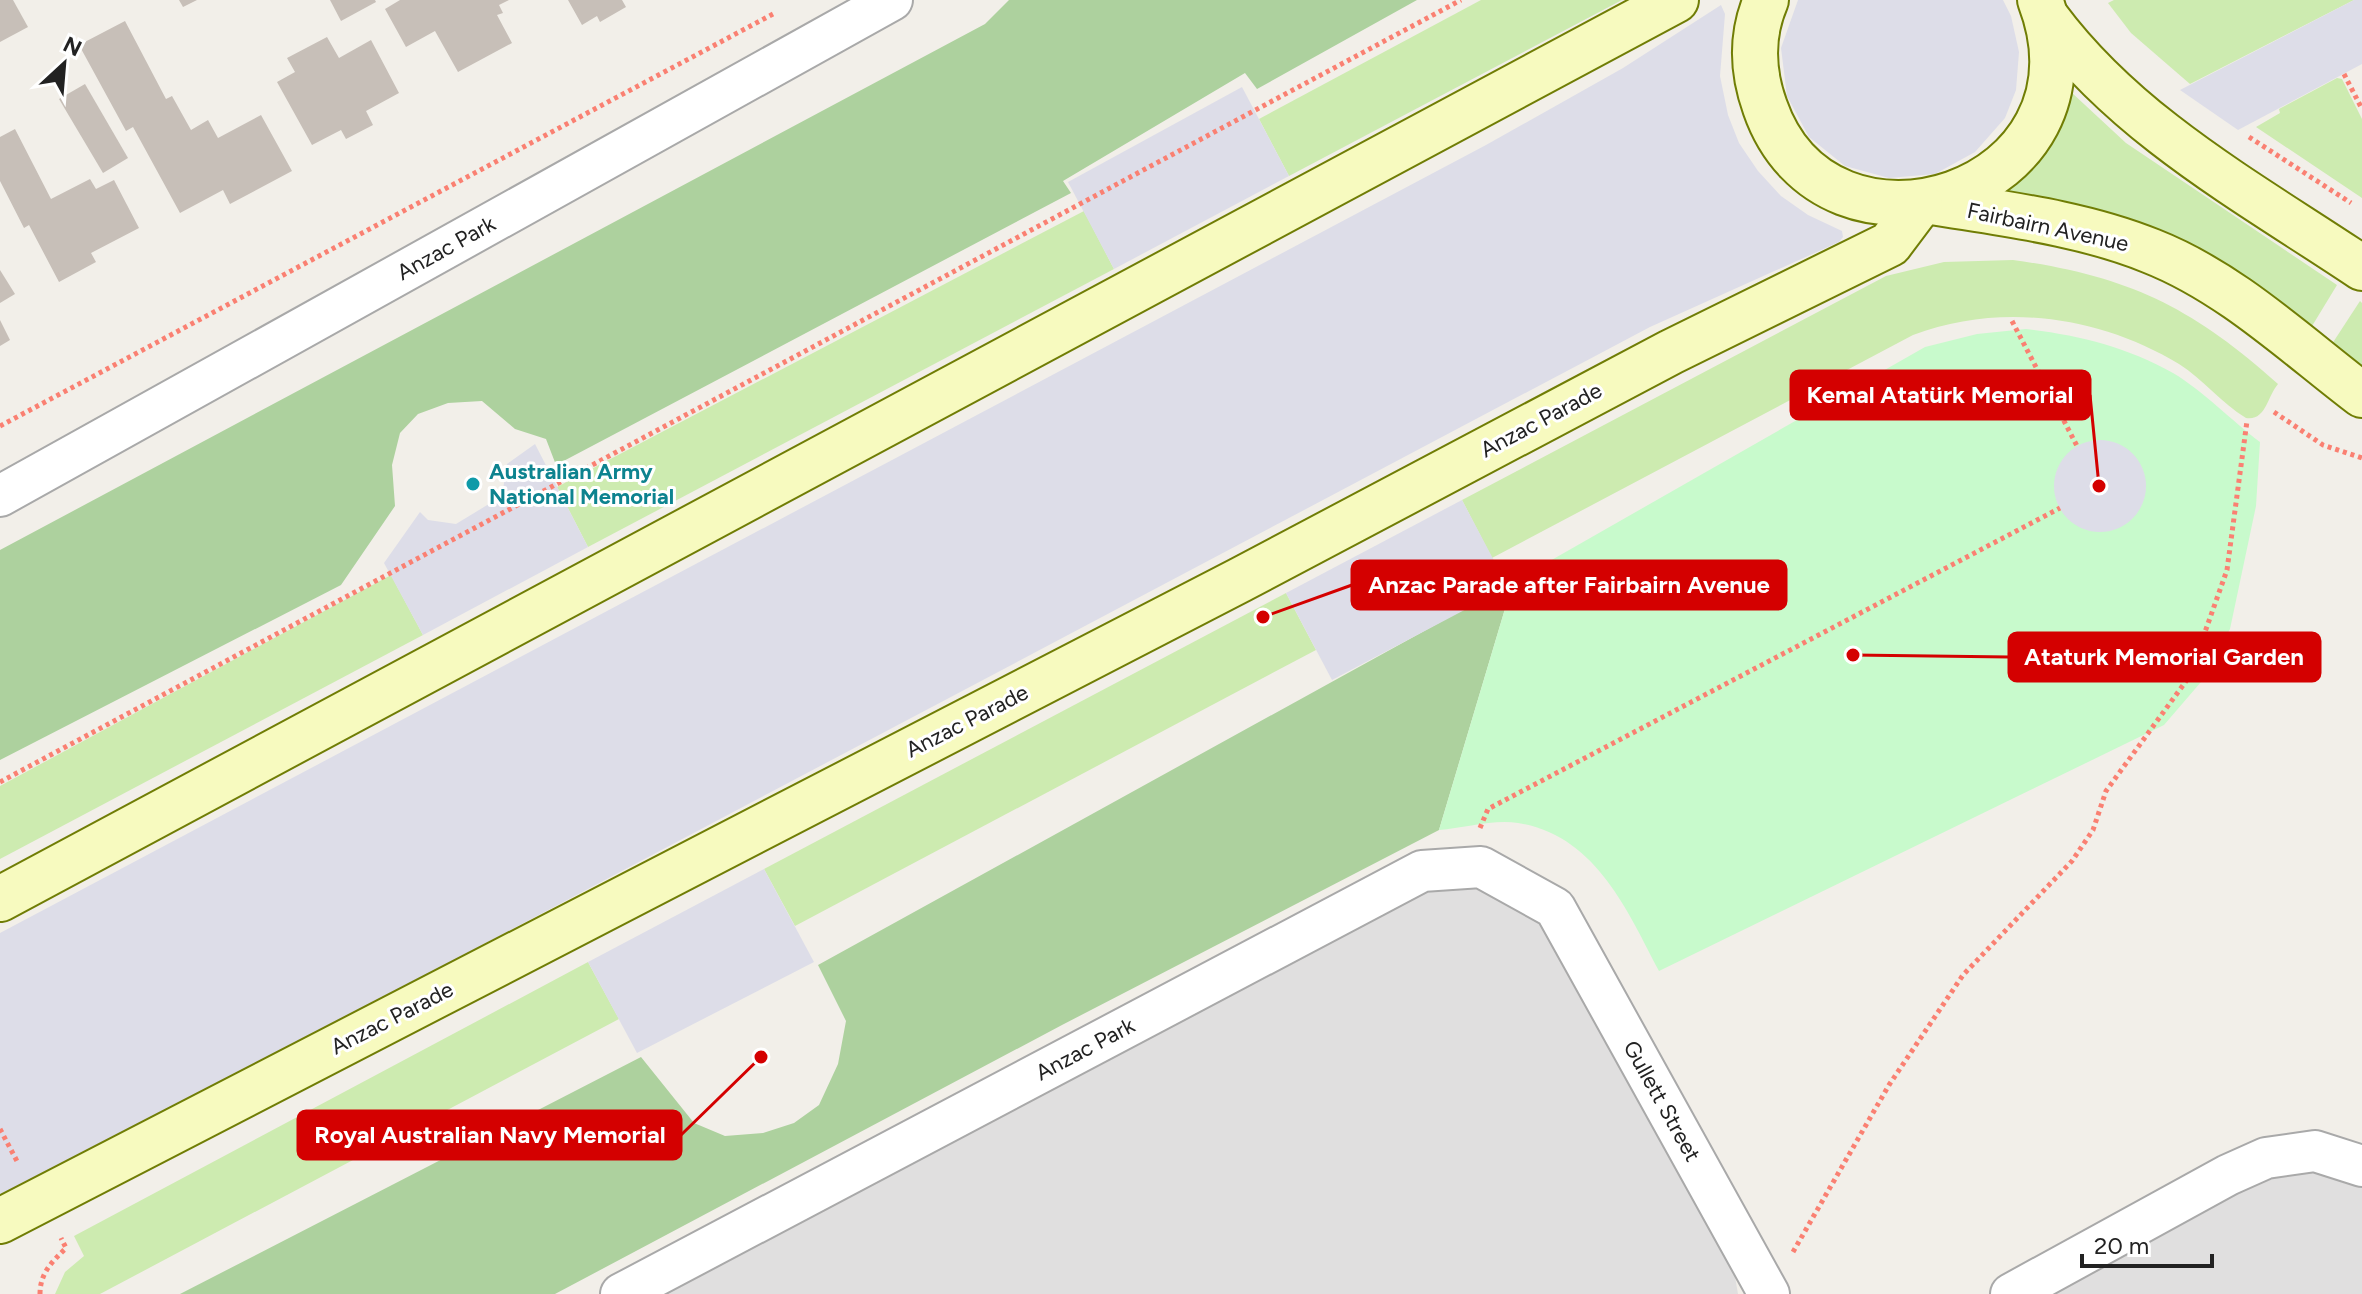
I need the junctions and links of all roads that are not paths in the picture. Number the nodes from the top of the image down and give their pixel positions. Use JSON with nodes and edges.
{"nodes":[{"id":1,"x":892,"y":0,"type":"edge"},
{"id":2,"x":1676,"y":0,"type":"edge"},
{"id":3,"x":1766,"y":0,"type":"edge"},
{"id":4,"x":2044,"y":9,"type":"edge"},
{"id":5,"x":1925,"y":203,"type":"junction"},
{"id":6,"x":2362,"y":268,"type":"edge"},
{"id":7,"x":2362,"y":395,"type":"edge"},
{"id":8,"x":0,"y":496,"type":"edge"},
{"id":9,"x":0,"y":899,"type":"edge"},
{"id":10,"x":1555,"y":908,"type":"joint"},
{"id":11,"x":2362,"y":1166,"type":"edge"},
{"id":12,"x":0,"y":1221,"type":"edge"},
{"id":13,"x":1778,"y":1280,"type":"edge"},
{"id":14,"x":621,"y":1294,"type":"edge"},
{"id":15,"x":2011,"y":1294,"type":"edge"}],
"edges":[{"from":1,"to":8,"type":"street","name":"Anzac Park"},
{"from":2,"to":9,"type":"main road"},
{"from":3,"to":5,"type":"main road"},
{"from":4,"to":5,"type":"main road"},
{"from":4,"to":6,"type":"main road"},
{"from":5,"to":7,"type":"main road","name":"Fairbairn Avenue"},
{"from":5,"to":12,"type":"main road","name":"Anzac Parade"},
{"from":10,"to":13,"type":"street","name":"Gullett Street"},
{"from":10,"to":14,"type":"street","name":"Anzac Park"},
{"from":11,"to":15,"type":"street"}]}
